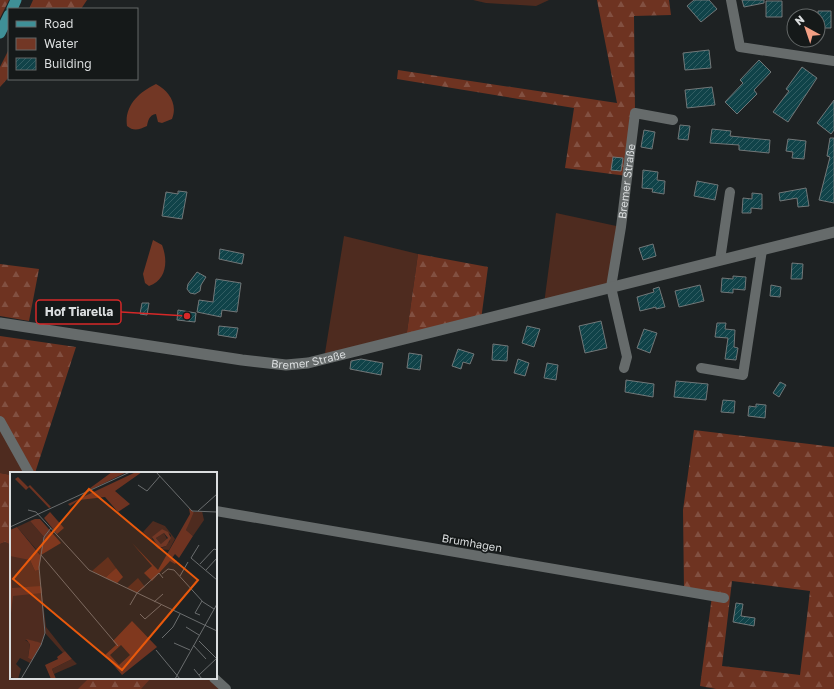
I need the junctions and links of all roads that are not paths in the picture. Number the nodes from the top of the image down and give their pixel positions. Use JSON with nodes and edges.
{"nodes":[{"id":1,"x":731,"y":0,"type":"edge"},
{"id":2,"x":8,"y":17,"type":"edge"},
{"id":3,"x":0,"y":33,"type":"edge"},
{"id":4,"x":834,"y":61,"type":"edge"},
{"id":5,"x":673,"y":120,"type":"dead end"},
{"id":6,"x":730,"y":192,"type":"dead end"},
{"id":7,"x":834,"y":232,"type":"edge"},
{"id":8,"x":762,"y":250,"type":"junction"},
{"id":9,"x":720,"y":260,"type":"junction"},
{"id":10,"x":611,"y":287,"type":"junction"},
{"id":11,"x":0,"y":323,"type":"edge"},
{"id":12,"x":624,"y":368,"type":"dead end"},
{"id":13,"x":701,"y":368,"type":"dead end"},
{"id":14,"x":0,"y":421,"type":"edge"},
{"id":15,"x":28,"y":472,"type":"edge"},
{"id":16,"x":217,"y":511,"type":"edge"},
{"id":17,"x":724,"y":598,"type":"dead end"},
{"id":18,"x":215,"y":679,"type":"edge"},
{"id":19,"x":226,"y":689,"type":"edge"}],
"edges":[{"from":1,"to":4,"type":"street"},
{"from":2,"to":3,"type":"main road"},
{"from":5,"to":10,"type":"street","name":"Bremer Straße"},
{"from":6,"to":9,"type":"street"},
{"from":7,"to":8,"type":"street","name":"Bremer Straße"},
{"from":8,"to":9,"type":"street","name":"Bremer Straße"},
{"from":8,"to":13,"type":"street"},
{"from":9,"to":10,"type":"street","name":"Bremer Straße"},
{"from":10,"to":11,"type":"street","name":"Bremer Straße"},
{"from":10,"to":12,"type":"street","name":"Bremer Straße"},
{"from":14,"to":15,"type":"street"},
{"from":16,"to":17,"type":"street","name":"Brumhagen"},
{"from":18,"to":19,"type":"street"}]}
